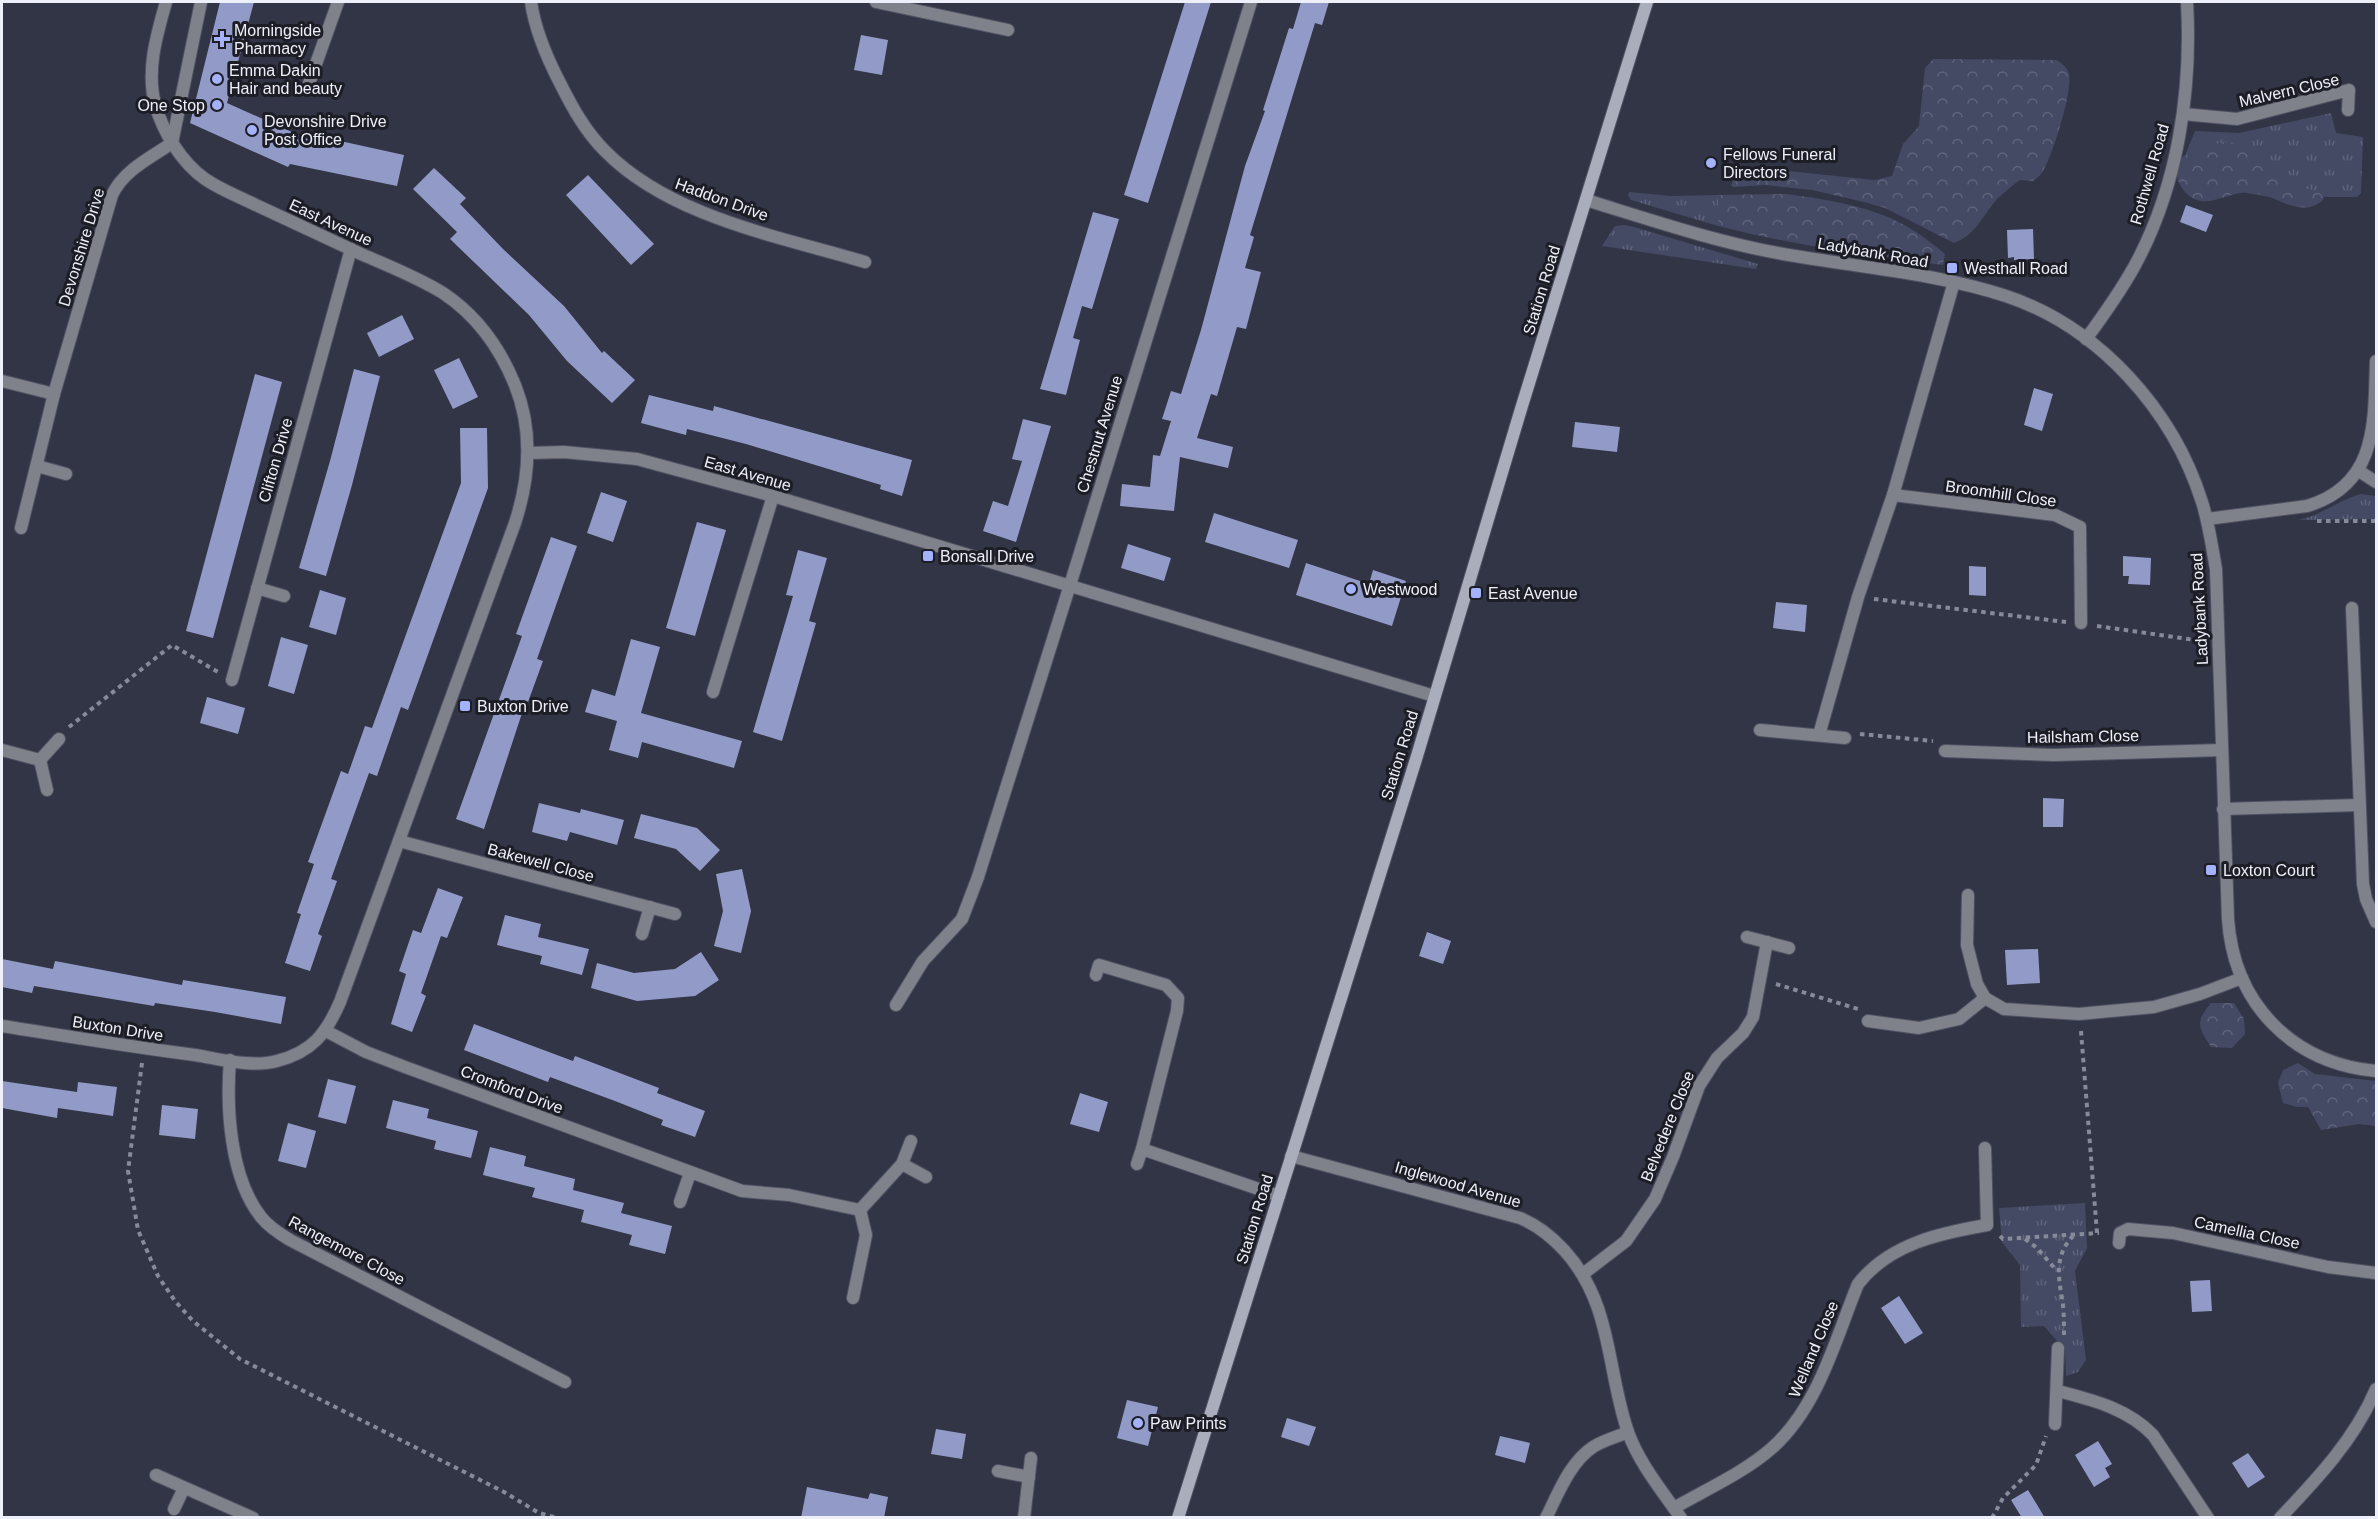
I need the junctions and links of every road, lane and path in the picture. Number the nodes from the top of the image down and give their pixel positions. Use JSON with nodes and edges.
{"nodes":[{"id":1,"x":166,"y":2,"type":"edge"},
{"id":2,"x":201,"y":2,"type":"edge"},
{"id":3,"x":338,"y":2,"type":"edge"},
{"id":4,"x":531,"y":2,"type":"edge"},
{"id":5,"x":876,"y":2,"type":"edge"},
{"id":6,"x":1251,"y":2,"type":"edge"},
{"id":7,"x":1647,"y":2,"type":"edge"},
{"id":8,"x":2187,"y":2,"type":"edge"},
{"id":9,"x":1008,"y":30,"type":"dead end"},
{"id":10,"x":307,"y":89,"type":"dead end"},
{"id":11,"x":2348,"y":110,"type":"dead end"},
{"id":12,"x":2183,"y":114,"type":"junction"},
{"id":13,"x":172,"y":143,"type":"junction"},
{"id":14,"x":1586,"y":200,"type":"junction"},
{"id":15,"x":351,"y":249,"type":"junction"},
{"id":16,"x":865,"y":262,"type":"dead end"},
{"id":17,"x":1954,"y":282,"type":"junction"},
{"id":18,"x":2086,"y":339,"type":"junction"},
{"id":19,"x":2376,"y":361,"type":"edge"},
{"id":20,"x":2,"y":381,"type":"edge"},
{"id":21,"x":54,"y":394,"type":"junction"},
{"id":22,"x":528,"y":453,"type":"junction"},
{"id":23,"x":37,"y":466,"type":"junction"},
{"id":24,"x":2359,"y":471,"type":"junction"},
{"id":25,"x":66,"y":474,"type":"dead end"},
{"id":26,"x":2376,"y":482,"type":"edge"},
{"id":27,"x":1893,"y":495,"type":"junction"},
{"id":28,"x":772,"y":496,"type":"junction"},
{"id":29,"x":2207,"y":519,"type":"junction"},
{"id":30,"x":2317,"y":521,"type":"dead end"},
{"id":31,"x":2376,"y":521,"type":"edge"},
{"id":32,"x":21,"y":528,"type":"dead end"},
{"id":33,"x":1070,"y":585,"type":"junction"},
{"id":34,"x":257,"y":588,"type":"junction"},
{"id":35,"x":284,"y":596,"type":"dead end"},
{"id":36,"x":1858,"y":597,"type":"junction"},
{"id":37,"x":2352,"y":608,"type":"dead end"},
{"id":38,"x":2081,"y":623,"type":"junction"},
{"id":39,"x":2218,"y":644,"type":"junction"},
{"id":40,"x":232,"y":680,"type":"joint"},
{"id":41,"x":712,"y":692,"type":"dead end"},
{"id":42,"x":1434,"y":696,"type":"junction"},
{"id":43,"x":1760,"y":730,"type":"dead end"},
{"id":44,"x":1819,"y":735,"type":"junction"},
{"id":45,"x":1845,"y":738,"type":"joint"},
{"id":46,"x":59,"y":739,"type":"joint"},
{"id":47,"x":2,"y":750,"type":"edge"},
{"id":48,"x":2222,"y":750,"type":"junction"},
{"id":49,"x":1945,"y":751,"type":"joint"},
{"id":50,"x":40,"y":760,"type":"junction"},
{"id":51,"x":46,"y":790,"type":"dead end"},
{"id":52,"x":2359,"y":805,"type":"junction"},
{"id":53,"x":2223,"y":809,"type":"junction"},
{"id":54,"x":399,"y":841,"type":"junction"},
{"id":55,"x":1968,"y":895,"type":"dead end"},
{"id":56,"x":650,"y":907,"type":"junction"},
{"id":57,"x":675,"y":914,"type":"dead end"},
{"id":58,"x":2376,"y":922,"type":"edge"},
{"id":59,"x":642,"y":934,"type":"dead end"},
{"id":60,"x":1747,"y":937,"type":"dead end"},
{"id":61,"x":1767,"y":942,"type":"junction"},
{"id":62,"x":1789,"y":948,"type":"dead end"},
{"id":63,"x":1096,"y":975,"type":"dead end"},
{"id":64,"x":1759,"y":978,"type":"junction"},
{"id":65,"x":2242,"y":978,"type":"junction"},
{"id":66,"x":1985,"y":998,"type":"junction"},
{"id":67,"x":896,"y":1005,"type":"dead end"},
{"id":68,"x":2079,"y":1014,"type":"junction"},
{"id":69,"x":1868,"y":1021,"type":"joint"},
{"id":70,"x":2,"y":1026,"type":"edge"},
{"id":71,"x":326,"y":1031,"type":"junction"},
{"id":72,"x":144,"y":1048,"type":"junction"},
{"id":73,"x":230,"y":1060,"type":"junction"},
{"id":74,"x":2376,"y":1071,"type":"edge"},
{"id":75,"x":912,"y":1142,"type":"dead end"},
{"id":76,"x":1985,"y":1148,"type":"dead end"},
{"id":77,"x":1142,"y":1149,"type":"junction"},
{"id":78,"x":1291,"y":1156,"type":"junction"},
{"id":79,"x":902,"y":1164,"type":"junction"},
{"id":80,"x":1137,"y":1164,"type":"dead end"},
{"id":81,"x":690,"y":1173,"type":"junction"},
{"id":82,"x":926,"y":1177,"type":"dead end"},
{"id":83,"x":1279,"y":1196,"type":"junction"},
{"id":84,"x":680,"y":1202,"type":"dead end"},
{"id":85,"x":860,"y":1210,"type":"junction"},
{"id":86,"x":1987,"y":1225,"type":"junction"},
{"id":87,"x":2097,"y":1233,"type":"junction"},
{"id":88,"x":2074,"y":1236,"type":"junction"},
{"id":89,"x":2120,"y":1238,"type":"joint"},
{"id":90,"x":2024,"y":1239,"type":"junction"},
{"id":91,"x":2057,"y":1271,"type":"junction"},
{"id":92,"x":2376,"y":1273,"type":"edge"},
{"id":93,"x":1583,"y":1274,"type":"junction"},
{"id":94,"x":853,"y":1298,"type":"dead end"},
{"id":95,"x":2058,"y":1348,"type":"joint"},
{"id":96,"x":565,"y":1382,"type":"dead end"},
{"id":97,"x":2376,"y":1389,"type":"edge"},
{"id":98,"x":2058,"y":1391,"type":"junction"},
{"id":99,"x":2374,"y":1404,"type":"edge"},
{"id":100,"x":2055,"y":1424,"type":"joint"},
{"id":101,"x":1628,"y":1432,"type":"junction"},
{"id":102,"x":1031,"y":1458,"type":"dead end"},
{"id":103,"x":998,"y":1471,"type":"dead end"},
{"id":104,"x":156,"y":1475,"type":"dead end"},
{"id":105,"x":1029,"y":1477,"type":"junction"},
{"id":106,"x":184,"y":1488,"type":"junction"},
{"id":107,"x":174,"y":1509,"type":"dead end"},
{"id":108,"x":1678,"y":1513,"type":"edge"},
{"id":109,"x":253,"y":1518,"type":"edge"},
{"id":110,"x":558,"y":1518,"type":"edge"},
{"id":111,"x":1024,"y":1518,"type":"edge"},
{"id":112,"x":1178,"y":1518,"type":"edge"},
{"id":113,"x":1546,"y":1518,"type":"edge"},
{"id":114,"x":1992,"y":1518,"type":"edge"},
{"id":115,"x":2208,"y":1518,"type":"edge"},
{"id":116,"x":2280,"y":1518,"type":"edge"}],
"edges":[{"from":1,"to":13,"type":"street"},
{"from":2,"to":13,"type":"street"},
{"from":3,"to":10,"type":"street"},
{"from":4,"to":16,"type":"street","name":"Haddon Drive"},
{"from":5,"to":9,"type":"street"},
{"from":6,"to":33,"type":"street","name":"Chestnut Avenue"},
{"from":7,"to":14,"type":"main road","name":"Station Road"},
{"from":8,"to":12,"type":"street","name":"Rothwell Road"},
{"from":11,"to":12,"type":"street","name":"Malvern Close"},
{"from":12,"to":18,"type":"street","name":"Rothwell Road"},
{"from":13,"to":15,"type":"street","name":"East Avenue"},
{"from":13,"to":21,"type":"street","name":"Devonshire Drive"},
{"from":14,"to":17,"type":"street","name":"Ladybank Road"},
{"from":14,"to":42,"type":"main road","name":"Station Road"},
{"from":15,"to":22,"type":"street","name":"East Avenue"},
{"from":15,"to":34,"type":"street","name":"Clifton Drive"},
{"from":17,"to":18,"type":"street","name":"Ladybank Road"},
{"from":17,"to":27,"type":"street"},
{"from":18,"to":29,"type":"street","name":"Ladybank Road"},
{"from":19,"to":24,"type":"street"},
{"from":20,"to":21,"type":"street"},
{"from":21,"to":23,"type":"street","name":"Devonshire Drive"},
{"from":22,"to":28,"type":"street","name":"East Avenue"},
{"from":22,"to":54,"type":"street","name":"Buxton Drive"},
{"from":23,"to":25,"type":"street"},
{"from":23,"to":32,"type":"street","name":"Devonshire Drive"},
{"from":24,"to":26,"type":"street"},
{"from":24,"to":29,"type":"street"},
{"from":27,"to":36,"type":"street"},
{"from":27,"to":38,"type":"street","name":"Broomhill Close"},
{"from":28,"to":33,"type":"street","name":"East Avenue"},
{"from":28,"to":41,"type":"street"},
{"from":29,"to":39,"type":"street","name":"Ladybank Road"},
{"from":30,"to":31,"type":"path"},
{"from":33,"to":42,"type":"street","name":"East Avenue"},
{"from":33,"to":67,"type":"street","name":"Chestnut Avenue"},
{"from":34,"to":35,"type":"street"},
{"from":34,"to":40,"type":"street","name":"Clifton Drive"},
{"from":36,"to":38,"type":"path"},
{"from":36,"to":44,"type":"street"},
{"from":37,"to":52,"type":"street"},
{"from":38,"to":39,"type":"path"},
{"from":39,"to":48,"type":"street","name":"Ladybank Road"},
{"from":40,"to":46,"type":"path"},
{"from":42,"to":78,"type":"main road","name":"Station Road"},
{"from":43,"to":44,"type":"street"},
{"from":44,"to":45,"type":"street"},
{"from":45,"to":49,"type":"path"},
{"from":46,"to":50,"type":"street"},
{"from":47,"to":50,"type":"street"},
{"from":48,"to":49,"type":"street","name":"Hailsham Close"},
{"from":48,"to":53,"type":"street","name":"Ladybank Road"},
{"from":50,"to":51,"type":"street"},
{"from":52,"to":53,"type":"street"},
{"from":52,"to":58,"type":"street"},
{"from":53,"to":65,"type":"street","name":"Ladybank Road"},
{"from":54,"to":56,"type":"street","name":"Bakewell Close"},
{"from":54,"to":71,"type":"street","name":"Buxton Drive"},
{"from":55,"to":66,"type":"street"},
{"from":56,"to":57,"type":"street","name":"Bakewell Close"},
{"from":56,"to":59,"type":"street"},
{"from":60,"to":61,"type":"street"},
{"from":61,"to":62,"type":"street"},
{"from":61,"to":64,"type":"street","name":"Belvedere Close"},
{"from":63,"to":77,"type":"street"},
{"from":64,"to":69,"type":"path"},
{"from":64,"to":93,"type":"street","name":"Belvedere Close"},
{"from":65,"to":68,"type":"street"},
{"from":65,"to":74,"type":"street","name":"Ladybank Road"},
{"from":66,"to":68,"type":"street"},
{"from":66,"to":69,"type":"street"},
{"from":68,"to":87,"type":"path"},
{"from":70,"to":72,"type":"street","name":"Buxton Drive"},
{"from":71,"to":73,"type":"street","name":"Buxton Drive"},
{"from":71,"to":81,"type":"street","name":"Cromford Drive"},
{"from":72,"to":73,"type":"street","name":"Buxton Drive"},
{"from":72,"to":110,"type":"path"},
{"from":73,"to":96,"type":"street","name":"Rangemore Close"},
{"from":75,"to":79,"type":"street"},
{"from":76,"to":86,"type":"street"},
{"from":77,"to":80,"type":"street"},
{"from":77,"to":83,"type":"street"},
{"from":78,"to":83,"type":"main road","name":"Station Road"},
{"from":78,"to":93,"type":"street","name":"Inglewood Avenue"},
{"from":79,"to":82,"type":"street"},
{"from":79,"to":85,"type":"street"},
{"from":81,"to":84,"type":"street"},
{"from":81,"to":85,"type":"street","name":"Cromford Drive"},
{"from":83,"to":112,"type":"main road","name":"Station Road"},
{"from":85,"to":94,"type":"street"},
{"from":86,"to":90,"type":"path"},
{"from":86,"to":108,"type":"street","name":"Welland Close"},
{"from":87,"to":88,"type":"path"},
{"from":87,"to":89,"type":"path"},
{"from":88,"to":90,"type":"path"},
{"from":88,"to":91,"type":"path"},
{"from":89,"to":92,"type":"street","name":"Camellia Close"},
{"from":90,"to":91,"type":"path"},
{"from":91,"to":95,"type":"path"},
{"from":93,"to":101,"type":"street","name":"Inglewood Avenue"},
{"from":95,"to":98,"type":"street"},
{"from":97,"to":99,"type":"street"},
{"from":98,"to":100,"type":"street"},
{"from":98,"to":115,"type":"street"},
{"from":99,"to":116,"type":"street"},
{"from":100,"to":114,"type":"path"},
{"from":101,"to":108,"type":"street","name":"Inglewood Avenue"},
{"from":101,"to":113,"type":"street"},
{"from":102,"to":105,"type":"street"},
{"from":103,"to":105,"type":"street"},
{"from":104,"to":106,"type":"street"},
{"from":105,"to":111,"type":"street"},
{"from":106,"to":107,"type":"street"},
{"from":106,"to":109,"type":"street"}]}
